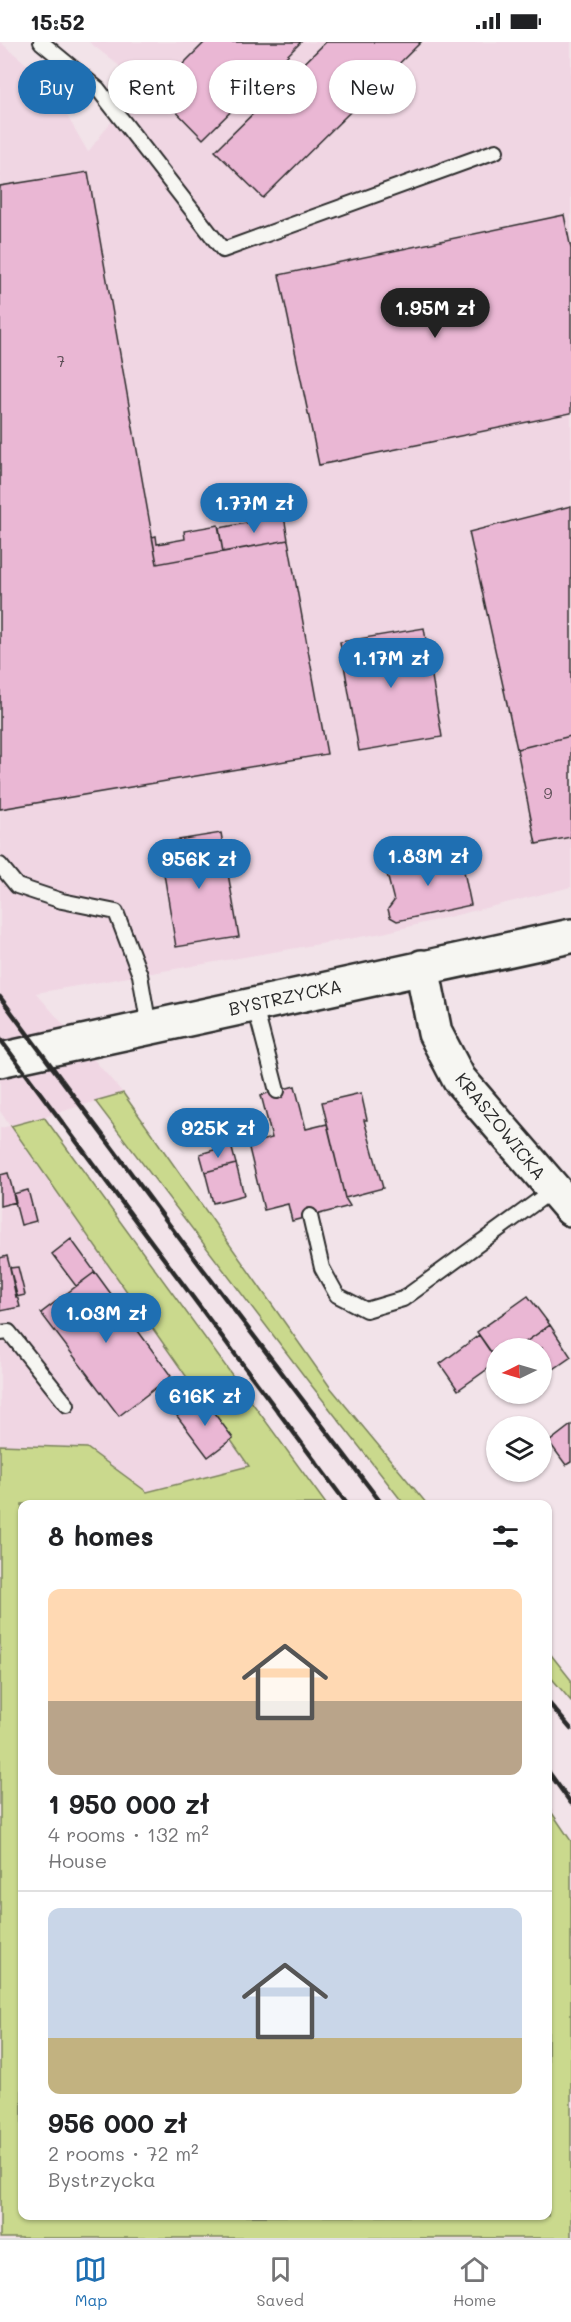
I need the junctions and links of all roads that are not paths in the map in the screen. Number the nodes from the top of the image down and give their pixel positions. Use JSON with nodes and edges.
{"nodes":[{"id":1,"x":41,"y":42,"type":"edge"},
{"id":2,"x":496,"y":151,"type":"dead end"},
{"id":3,"x":0,"y":865,"type":"edge"},
{"id":4,"x":571,"y":936,"type":"edge"},
{"id":5,"x":422,"y":967,"type":"junction"},
{"id":6,"x":254,"y":1003,"type":"junction"},
{"id":7,"x":149,"y":1027,"type":"junction"},
{"id":8,"x":0,"y":1060,"type":"edge"},
{"id":9,"x":277,"y":1090,"type":"dead end"},
{"id":10,"x":562,"y":1199,"type":"edge"},
{"id":11,"x":310,"y":1216,"type":"dead end"},
{"id":12,"x":0,"y":1334,"type":"edge"},
{"id":13,"x":67,"y":1405,"type":"dead end"}],
"edges":[{"from":1,"to":2,"type":"lane"},
{"from":3,"to":7,"type":"lane"},
{"from":4,"to":5,"type":"street","name":"BYSTRZYCKA"},
{"from":5,"to":6,"type":"street","name":"BYSTRZYCKA"},
{"from":5,"to":10,"type":"street","name":"KRASZOWICKA"},
{"from":6,"to":7,"type":"street","name":"BYSTRZYCKA"},
{"from":6,"to":9,"type":"lane"},
{"from":7,"to":8,"type":"street","name":"BYSTRZYCKA"},
{"from":10,"to":11,"type":"lane"},
{"from":12,"to":13,"type":"lane"}]}
